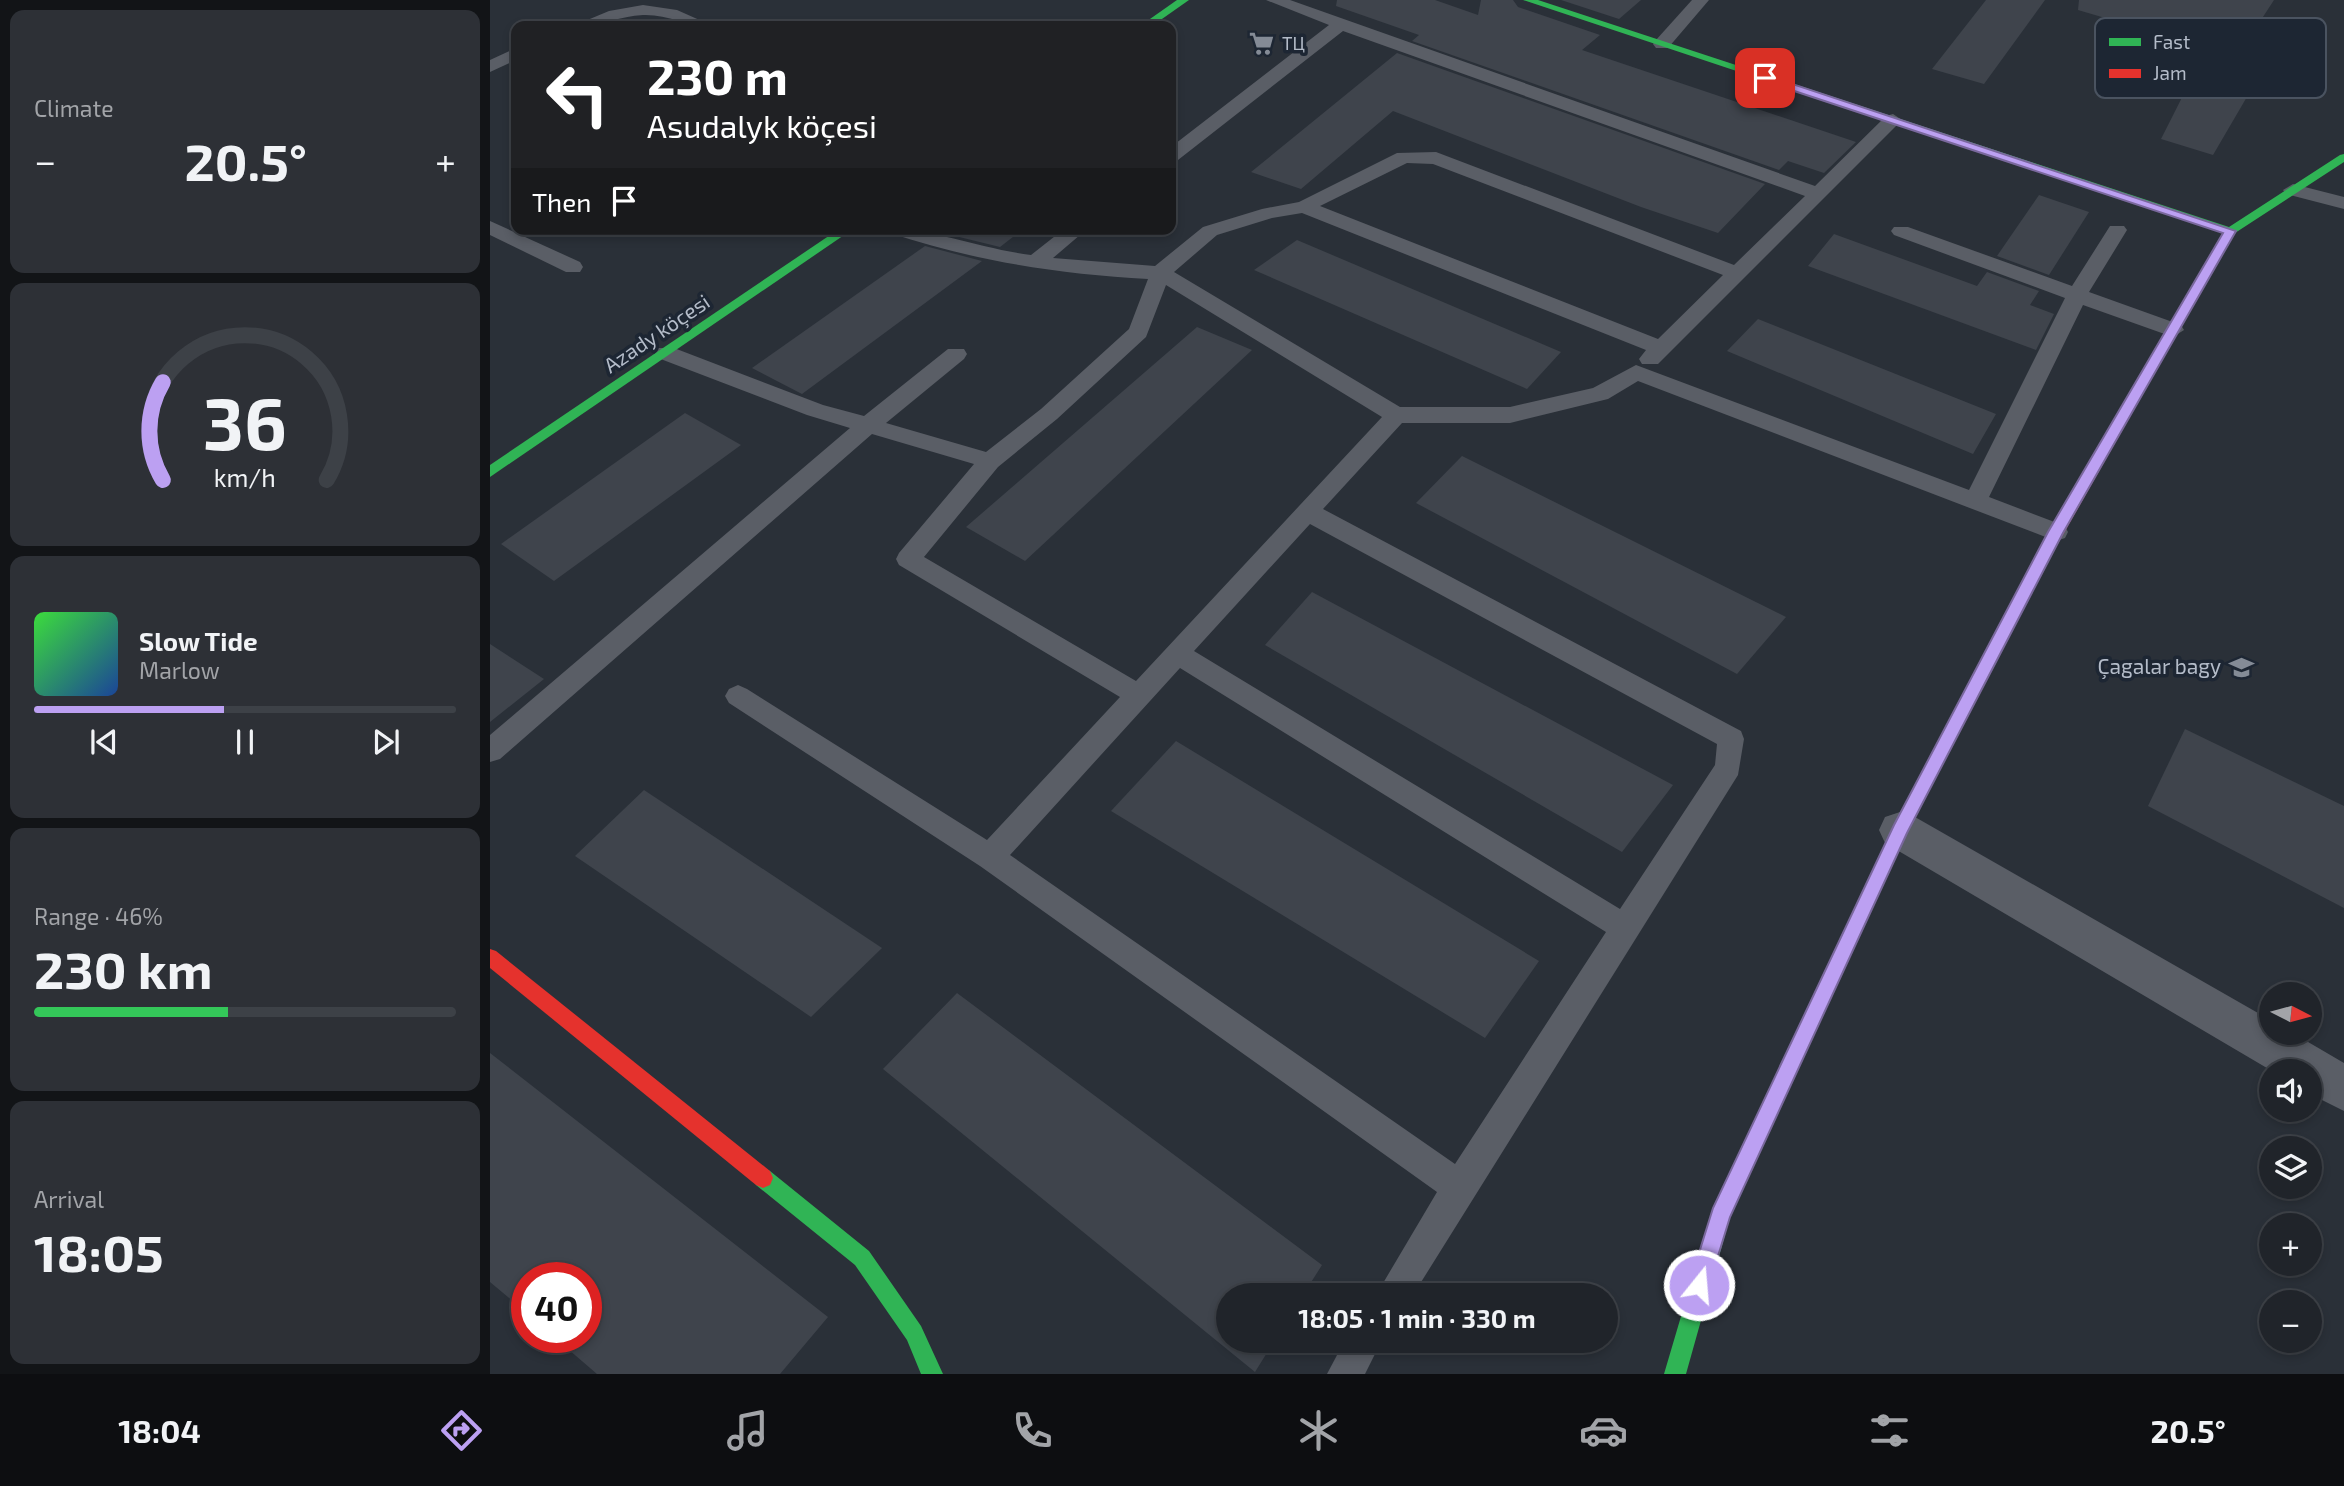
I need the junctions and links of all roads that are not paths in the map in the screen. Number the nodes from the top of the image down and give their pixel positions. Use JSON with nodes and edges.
{"nodes":[{"id":1,"x":1184,"y":0,"type":"edge"},
{"id":2,"x":1274,"y":0,"type":"edge"},
{"id":3,"x":1528,"y":0,"type":"edge"},
{"id":4,"x":1701,"y":0,"type":"edge"},
{"id":5,"x":596,"y":21,"type":"edge"},
{"id":6,"x":694,"y":21,"type":"edge"},
{"id":7,"x":1152,"y":21,"type":"edge"},
{"id":8,"x":1341,"y":24,"type":"junction"},
{"id":9,"x":1662,"y":44,"type":"junction"},
{"id":10,"x":511,"y":56,"type":"edge"},
{"id":11,"x":490,"y":67,"type":"edge"},
{"id":12,"x":1893,"y":120,"type":"junction"},
{"id":13,"x":1176,"y":152,"type":"edge"},
{"id":14,"x":2344,"y":157,"type":"edge"},
{"id":15,"x":2293,"y":190,"type":"junction"},
{"id":16,"x":1818,"y":194,"type":"junction"},
{"id":17,"x":2340,"y":206,"type":"edge"},
{"id":18,"x":1304,"y":207,"type":"junction"},
{"id":19,"x":490,"y":227,"type":"edge"},
{"id":20,"x":2118,"y":230,"type":"dead end"},
{"id":21,"x":1901,"y":231,"type":"dead end"},
{"id":22,"x":2230,"y":231,"type":"junction"},
{"id":23,"x":838,"y":235,"type":"edge"},
{"id":24,"x":913,"y":235,"type":"edge"},
{"id":25,"x":1069,"y":235,"type":"edge"},
{"id":26,"x":1034,"y":263,"type":"junction"},
{"id":27,"x":573,"y":267,"type":"dead end"},
{"id":28,"x":1160,"y":273,"type":"junction"},
{"id":29,"x":1737,"y":273,"type":"junction"},
{"id":30,"x":2077,"y":295,"type":"junction"},
{"id":31,"x":2173,"y":330,"type":"junction"},
{"id":32,"x":1661,"y":348,"type":"junction"},
{"id":33,"x":666,"y":353,"type":"junction"},
{"id":34,"x":956,"y":354,"type":"dead end"},
{"id":35,"x":1636,"y":372,"type":"junction"},
{"id":36,"x":1396,"y":415,"type":"junction"},
{"id":37,"x":868,"y":425,"type":"junction"},
{"id":38,"x":990,"y":461,"type":"junction"},
{"id":39,"x":490,"y":472,"type":"edge"},
{"id":40,"x":1975,"y":501,"type":"junction"},
{"id":41,"x":1307,"y":511,"type":"junction"},
{"id":42,"x":2056,"y":532,"type":"junction"},
{"id":43,"x":1176,"y":653,"type":"junction"},
{"id":44,"x":1138,"y":695,"type":"junction"},
{"id":45,"x":738,"y":696,"type":"dead end"},
{"id":46,"x":490,"y":751,"type":"edge"},
{"id":47,"x":1900,"y":830,"type":"junction"},
{"id":48,"x":990,"y":858,"type":"junction"},
{"id":49,"x":1625,"y":928,"type":"junction"},
{"id":50,"x":490,"y":957,"type":"edge"},
{"id":51,"x":2344,"y":1088,"type":"edge"},
{"id":52,"x":1459,"y":1187,"type":"junction"},
{"id":53,"x":1400,"y":1283,"type":"edge"},
{"id":54,"x":1358,"y":1353,"type":"edge"},
{"id":55,"x":1686,"y":1368,"type":"edge"},
{"id":56,"x":932,"y":1374,"type":"edge"},
{"id":57,"x":1345,"y":1374,"type":"edge"}],
"edges":[{"from":1,"to":7,"type":"street"},
{"from":2,"to":8,"type":"lane"},
{"from":3,"to":9,"type":"street"},
{"from":4,"to":9,"type":"lane"},
{"from":5,"to":6,"type":"lane"},
{"from":8,"to":13,"type":"lane"},
{"from":8,"to":16,"type":"lane"},
{"from":9,"to":12,"type":"street"},
{"from":10,"to":11,"type":"lane"},
{"from":12,"to":16,"type":"lane"},
{"from":12,"to":22,"type":"street"},
{"from":14,"to":15,"type":"street"},
{"from":15,"to":17,"type":"lane"},
{"from":15,"to":22,"type":"street"},
{"from":16,"to":29,"type":"lane"},
{"from":18,"to":28,"type":"lane"},
{"from":18,"to":29,"type":"lane"},
{"from":18,"to":32,"type":"lane"},
{"from":19,"to":27,"type":"lane"},
{"from":20,"to":30,"type":"lane"},
{"from":21,"to":30,"type":"lane"},
{"from":22,"to":31,"type":"street"},
{"from":23,"to":33,"type":"street","name":"Azady köçesi"},
{"from":24,"to":26,"type":"lane"},
{"from":25,"to":26,"type":"lane"},
{"from":26,"to":28,"type":"lane"},
{"from":28,"to":36,"type":"lane"},
{"from":28,"to":38,"type":"lane"},
{"from":29,"to":32,"type":"lane"},
{"from":30,"to":31,"type":"lane"},
{"from":30,"to":40,"type":"lane"},
{"from":31,"to":42,"type":"street"},
{"from":32,"to":35,"type":"lane"},
{"from":33,"to":37,"type":"lane"},
{"from":33,"to":39,"type":"street","name":"Azady köçesi"},
{"from":34,"to":37,"type":"lane"},
{"from":35,"to":36,"type":"lane"},
{"from":35,"to":40,"type":"lane"},
{"from":36,"to":41,"type":"lane"},
{"from":37,"to":38,"type":"lane"},
{"from":37,"to":46,"type":"lane"},
{"from":38,"to":44,"type":"lane"},
{"from":40,"to":42,"type":"lane"},
{"from":41,"to":43,"type":"lane"},
{"from":41,"to":49,"type":"lane"},
{"from":42,"to":47,"type":"street"},
{"from":43,"to":44,"type":"lane"},
{"from":43,"to":49,"type":"lane"},
{"from":44,"to":48,"type":"lane"},
{"from":45,"to":48,"type":"lane"},
{"from":47,"to":51,"type":"street"},
{"from":47,"to":55,"type":"street"},
{"from":48,"to":52,"type":"lane"},
{"from":49,"to":52,"type":"lane"},
{"from":50,"to":56,"type":"street"},
{"from":52,"to":53,"type":"lane"},
{"from":54,"to":57,"type":"lane"}]}
